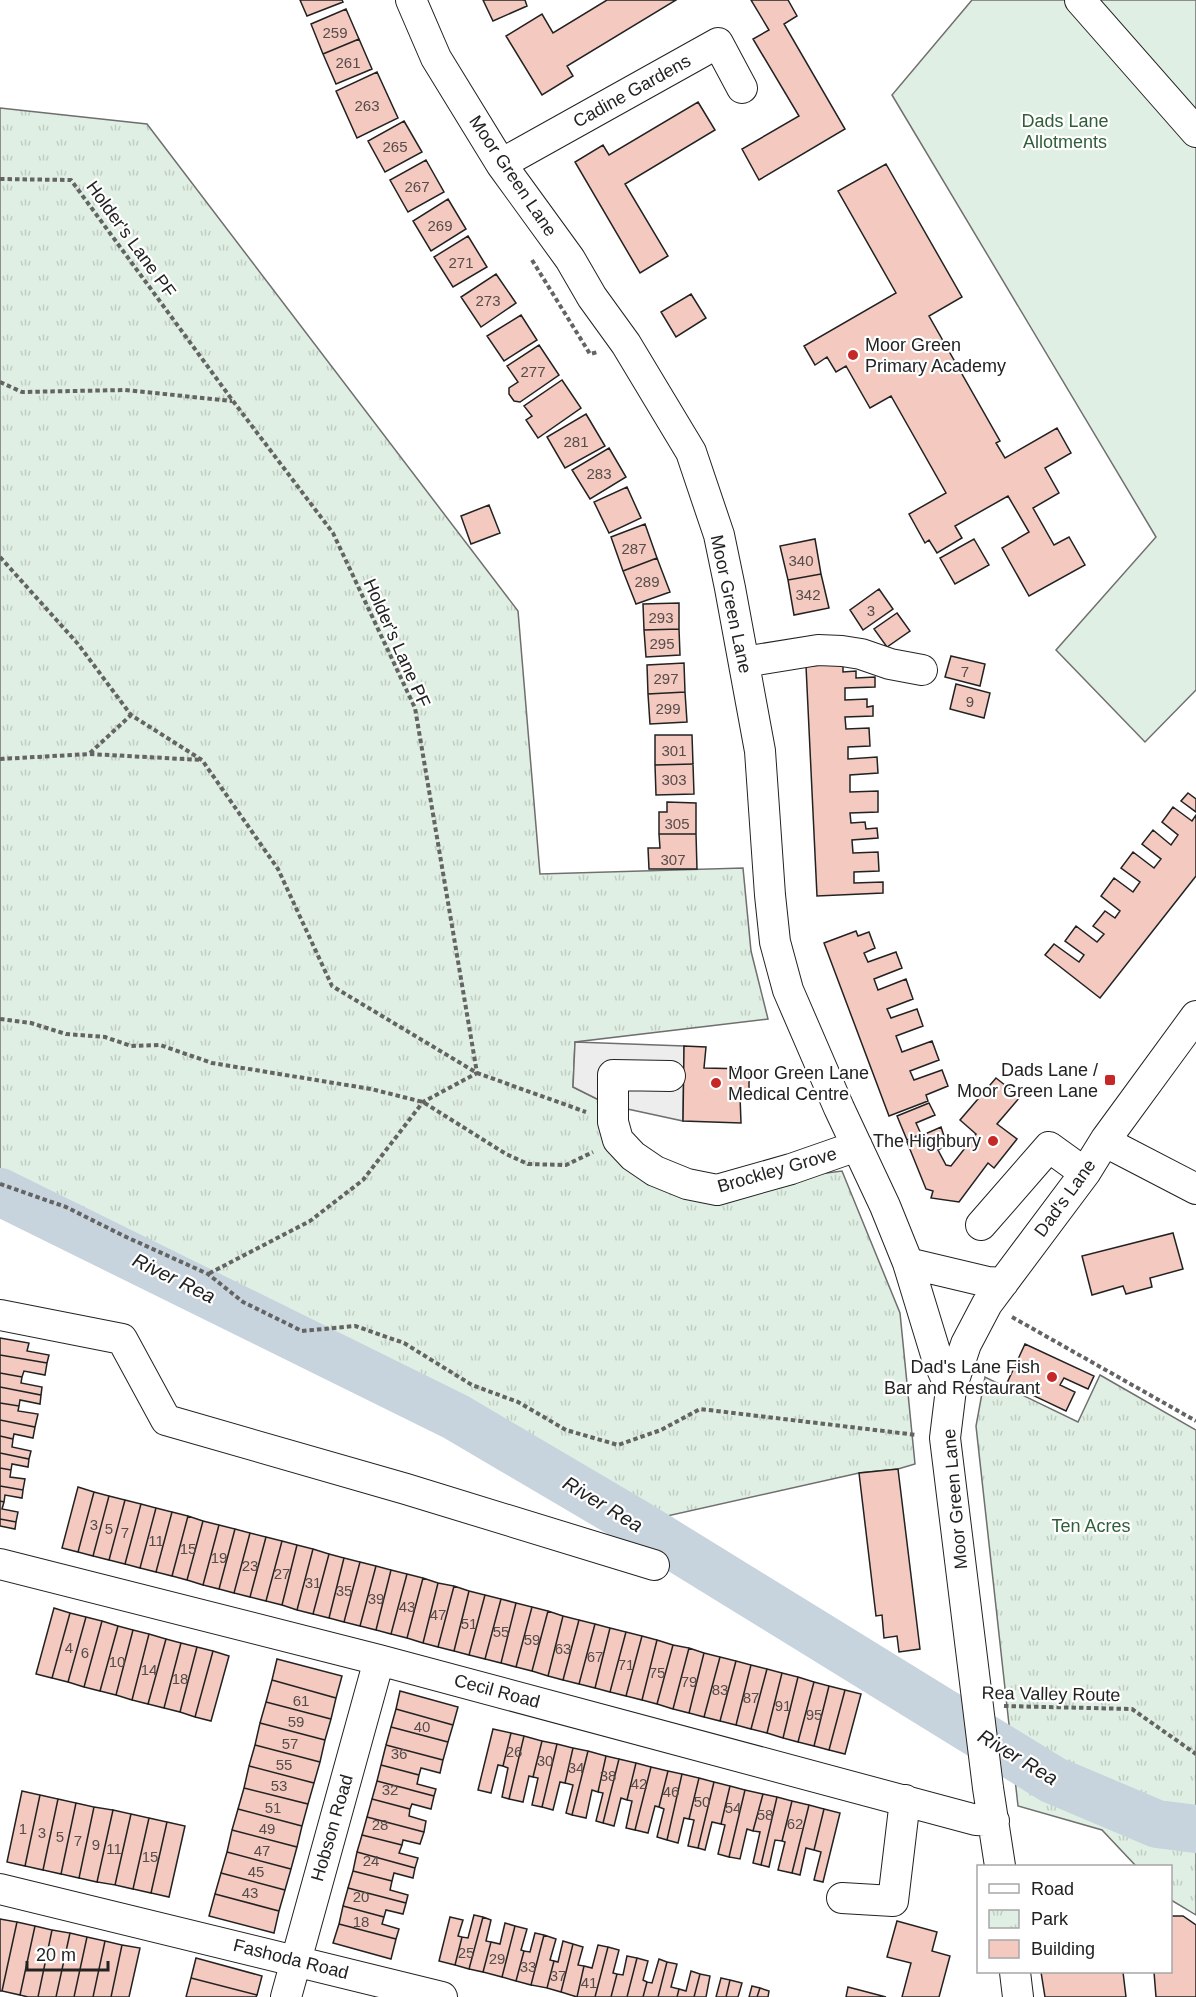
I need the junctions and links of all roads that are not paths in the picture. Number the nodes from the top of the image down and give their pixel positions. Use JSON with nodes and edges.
{"nodes":[{"id":1,"x":411,"y":0,"type":"edge"},
{"id":2,"x":1080,"y":0,"type":"edge"},
{"id":3,"x":742,"y":88,"type":"dead end"},
{"id":4,"x":1196,"y":132,"type":"edge"},
{"id":5,"x":501,"y":164,"type":"junction"},
{"id":6,"x":744,"y":662,"type":"junction"},
{"id":7,"x":922,"y":670,"type":"dead end"},
{"id":8,"x":1196,"y":1016,"type":"edge"},
{"id":9,"x":670,"y":1076,"type":"dead end"},
{"id":10,"x":1106,"y":1139,"type":"junction"},
{"id":11,"x":857,"y":1146,"type":"junction"},
{"id":12,"x":1085,"y":1173,"type":"junction"},
{"id":13,"x":1196,"y":1189,"type":"edge"},
{"id":14,"x":981,"y":1226,"type":"dead end"},
{"id":15,"x":908,"y":1263,"type":"junction"},
{"id":16,"x":995,"y":1293,"type":"junction"},
{"id":17,"x":0,"y":1315,"type":"edge"},
{"id":18,"x":951,"y":1389,"type":"junction"},
{"id":19,"x":0,"y":1564,"type":"edge"},
{"id":20,"x":654,"y":1565,"type":"dead end"},
{"id":21,"x":379,"y":1660,"type":"junction"},
{"id":22,"x":905,"y":1800,"type":"junction"},
{"id":23,"x":994,"y":1821,"type":"junction"},
{"id":24,"x":1000,"y":1865,"type":"edge"},
{"id":25,"x":0,"y":1888,"type":"edge"},
{"id":26,"x":842,"y":1898,"type":"dead end"},
{"id":27,"x":296,"y":1960,"type":"junction"},
{"id":28,"x":1015,"y":1973,"type":"edge"},
{"id":29,"x":286,"y":1997,"type":"edge"},
{"id":30,"x":442,"y":1997,"type":"edge"},
{"id":31,"x":1018,"y":1997,"type":"edge"}],
"edges":[{"from":1,"to":5,"type":"street","name":"Moor Green Lane"},
{"from":2,"to":4,"type":"street"},
{"from":3,"to":5,"type":"street","name":"Cadine Gardens"},
{"from":5,"to":6,"type":"street","name":"Moor Green Lane"},
{"from":6,"to":7,"type":"street"},
{"from":6,"to":11,"type":"street","name":"Moor Green Lane"},
{"from":8,"to":10,"type":"street","name":"Dad's Lane"},
{"from":9,"to":11,"type":"street","name":"Brockley Grove"},
{"from":10,"to":12,"type":"street","name":"Dad's Lane"},
{"from":10,"to":13,"type":"street"},
{"from":11,"to":15,"type":"street","name":"Moor Green Lane"},
{"from":12,"to":14,"type":"street"},
{"from":12,"to":16,"type":"street","name":"Dad's Lane"},
{"from":15,"to":16,"type":"street"},
{"from":15,"to":18,"type":"street","name":"Moor Green Lane"},
{"from":16,"to":18,"type":"street","name":"Dad's Lane"},
{"from":17,"to":20,"type":"street"},
{"from":18,"to":23,"type":"street","name":"Moor Green Lane"},
{"from":19,"to":21,"type":"street","name":"Cecil Road"},
{"from":21,"to":22,"type":"street","name":"Cecil Road"},
{"from":21,"to":27,"type":"street","name":"Hobson Road"},
{"from":22,"to":23,"type":"street","name":"Cecil Road"},
{"from":22,"to":26,"type":"street"},
{"from":23,"to":24,"type":"street","name":"Moor Green Lane"},
{"from":25,"to":27,"type":"street","name":"Fashoda Road"},
{"from":27,"to":29,"type":"street","name":"Hobson Road"},
{"from":27,"to":30,"type":"street","name":"Fashoda Road"},
{"from":28,"to":31,"type":"street"}]}
